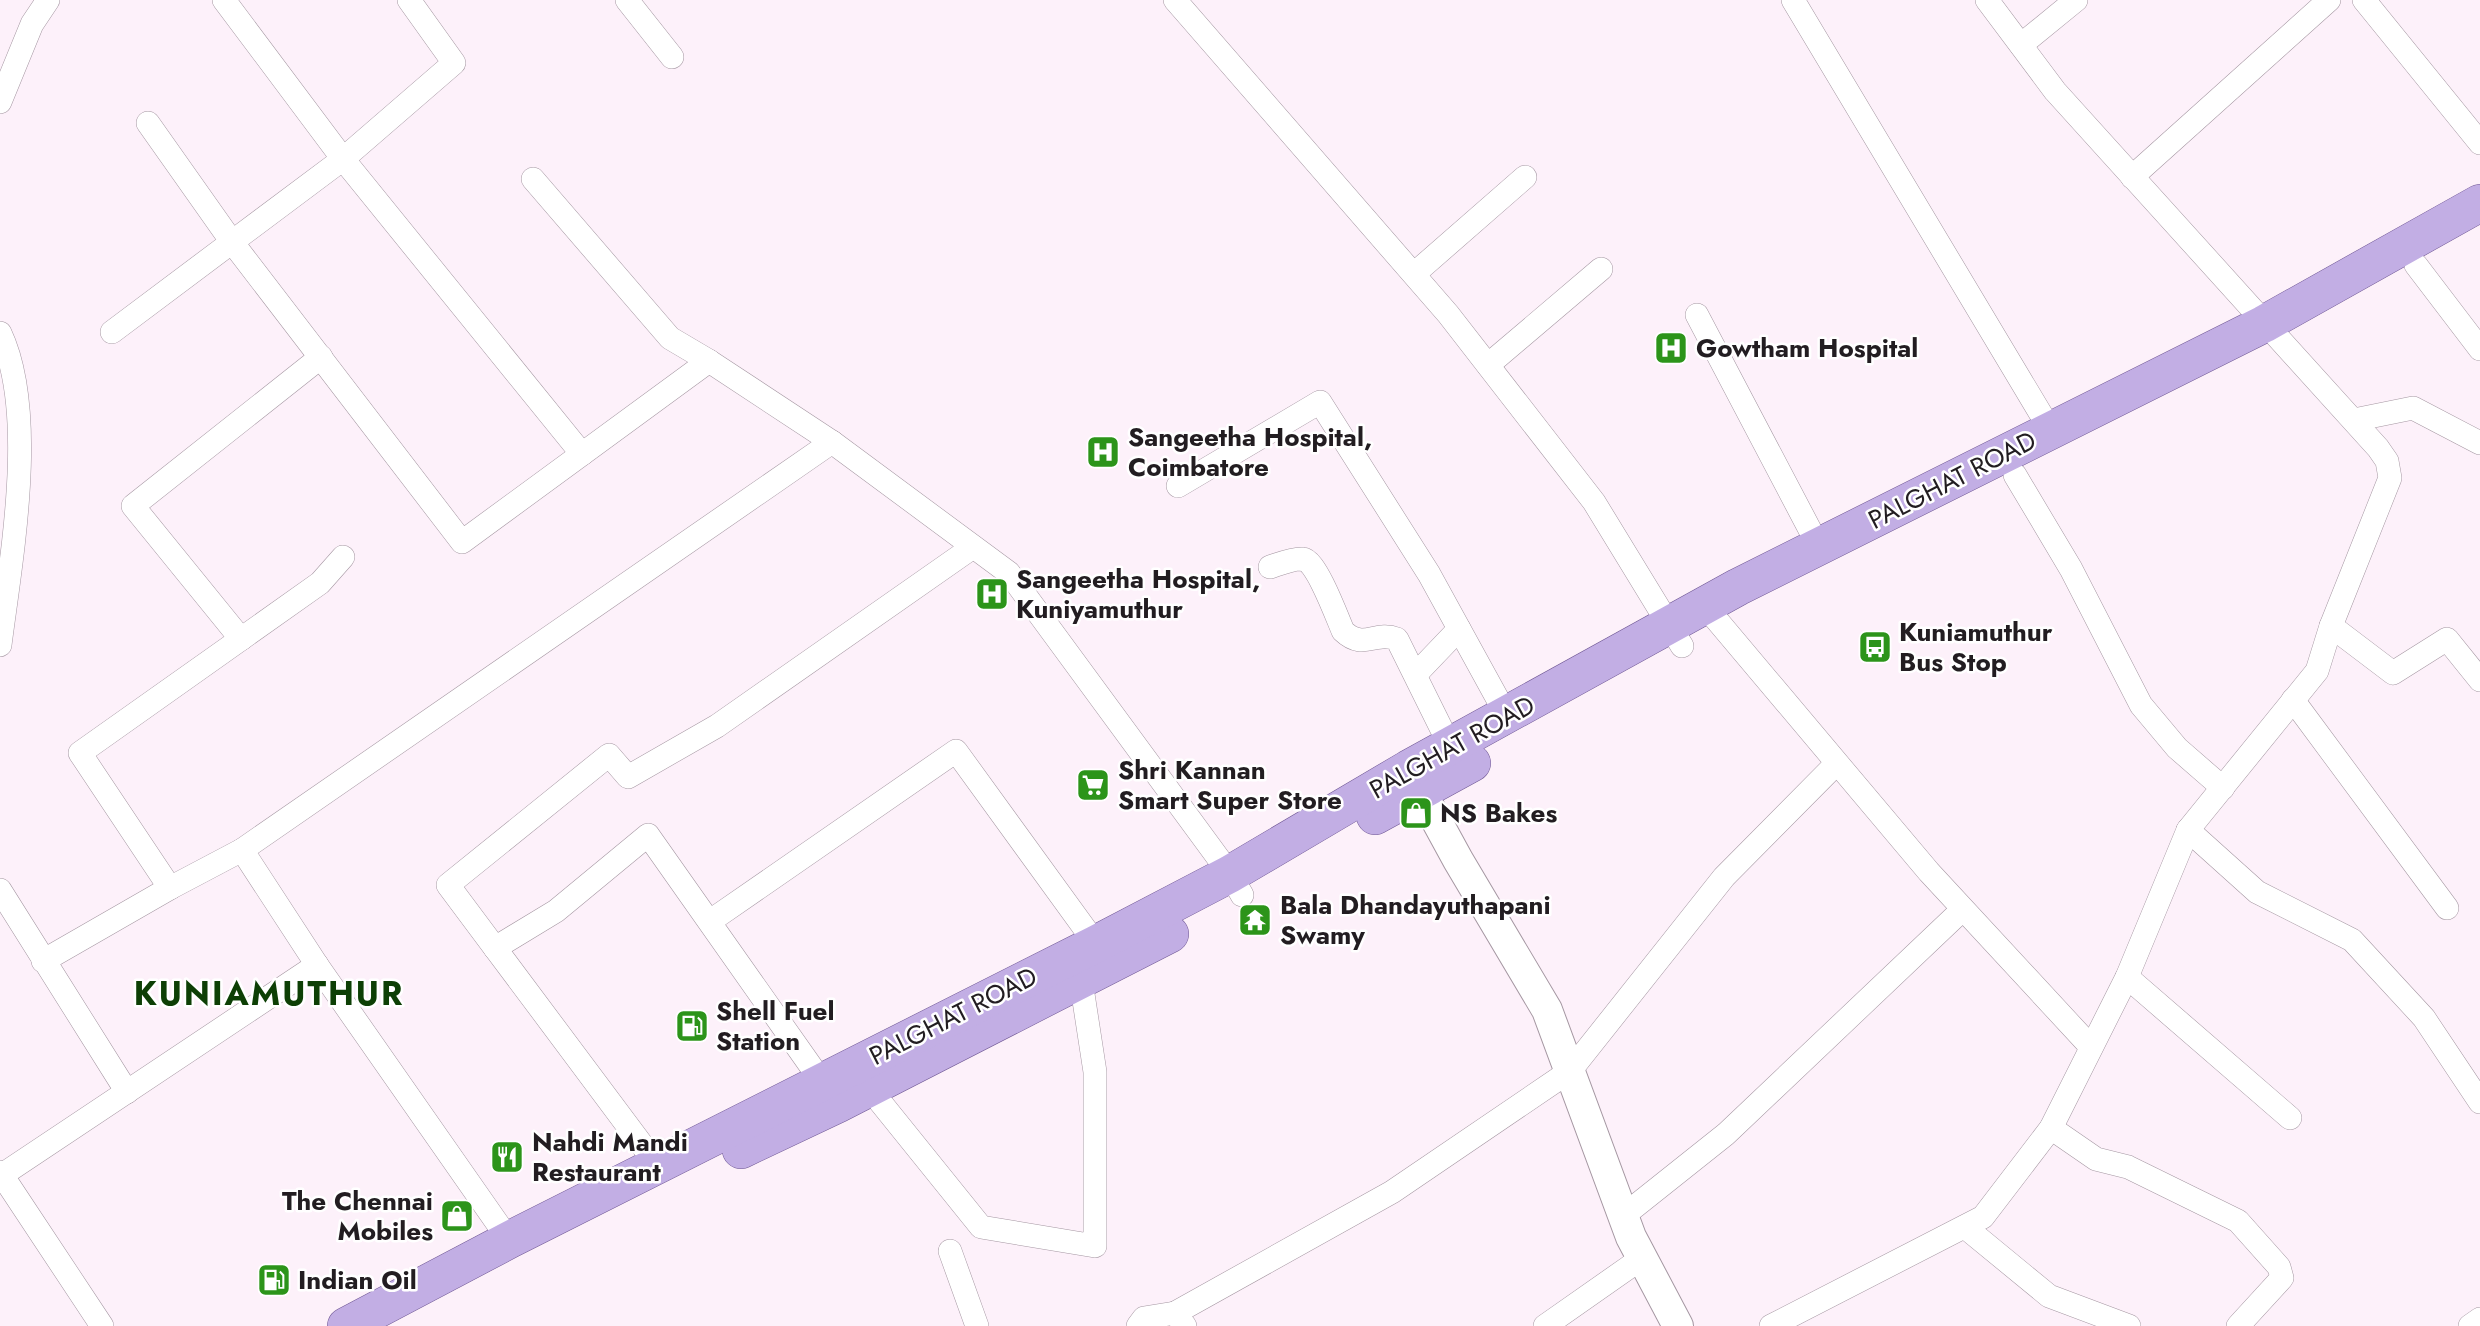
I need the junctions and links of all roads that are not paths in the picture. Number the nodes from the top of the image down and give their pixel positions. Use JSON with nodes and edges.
{"nodes":[{"id":1,"x":48,"y":0,"type":"edge"},
{"id":2,"x":224,"y":0,"type":"edge"},
{"id":3,"x":410,"y":0,"type":"edge"},
{"id":4,"x":627,"y":0,"type":"edge"},
{"id":5,"x":1175,"y":0,"type":"edge"},
{"id":6,"x":1793,"y":0,"type":"edge"},
{"id":7,"x":1987,"y":0,"type":"edge"},
{"id":8,"x":2076,"y":0,"type":"edge"},
{"id":9,"x":2329,"y":0,"type":"edge"},
{"id":10,"x":2364,"y":0,"type":"edge"},
{"id":11,"x":2021,"y":45,"type":"junction"},
{"id":12,"x":672,"y":57,"type":"dead end"},
{"id":13,"x":0,"y":102,"type":"edge"},
{"id":14,"x":148,"y":123,"type":"dead end"},
{"id":15,"x":2480,"y":143,"type":"edge"},
{"id":16,"x":343,"y":159,"type":"junction"},
{"id":17,"x":1525,"y":177,"type":"dead end"},
{"id":18,"x":2132,"y":177,"type":"junction"},
{"id":19,"x":533,"y":179,"type":"dead end"},
{"id":20,"x":2480,"y":203,"type":"edge"},
{"id":21,"x":2480,"y":228,"type":"edge"},
{"id":22,"x":232,"y":242,"type":"junction"},
{"id":23,"x":2416,"y":265,"type":"junction"},
{"id":24,"x":1601,"y":269,"type":"dead end"},
{"id":25,"x":1414,"y":274,"type":"junction"},
{"id":26,"x":1697,"y":315,"type":"dead end"},
{"id":27,"x":112,"y":332,"type":"dead end"},
{"id":28,"x":0,"y":333,"type":"edge"},
{"id":29,"x":2273,"y":333,"type":"junction"},
{"id":30,"x":2480,"y":349,"type":"edge"},
{"id":31,"x":321,"y":357,"type":"junction"},
{"id":32,"x":709,"y":361,"type":"junction"},
{"id":33,"x":1488,"y":365,"type":"junction"},
{"id":34,"x":2354,"y":420,"type":"junction"},
{"id":35,"x":2051,"y":431,"type":"junction"},
{"id":36,"x":832,"y":442,"type":"junction"},
{"id":37,"x":2480,"y":443,"type":"edge"},
{"id":38,"x":582,"y":454,"type":"junction"},
{"id":39,"x":2015,"y":475,"type":"junction"},
{"id":40,"x":1178,"y":486,"type":"dead end"},
{"id":41,"x":973,"y":547,"type":"junction"},
{"id":42,"x":1819,"y":547,"type":"junction"},
{"id":43,"x":342,"y":557,"type":"dead end"},
{"id":44,"x":1270,"y":567,"type":"dead end"},
{"id":45,"x":1713,"y":616,"type":"junction"},
{"id":46,"x":2331,"y":626,"type":"junction"},
{"id":47,"x":1459,"y":629,"type":"junction"},
{"id":48,"x":1677,"y":636,"type":"junction"},
{"id":49,"x":241,"y":639,"type":"junction"},
{"id":50,"x":0,"y":645,"type":"edge"},
{"id":51,"x":1416,"y":674,"type":"junction"},
{"id":52,"x":2480,"y":680,"type":"edge"},
{"id":53,"x":2293,"y":700,"type":"junction"},
{"id":54,"x":1507,"y":716,"type":"junction"},
{"id":55,"x":1450,"y":746,"type":"junction"},
{"id":56,"x":1836,"y":764,"type":"junction"},
{"id":57,"x":1414,"y":780,"type":"junction"},
{"id":58,"x":2223,"y":788,"type":"junction"},
{"id":59,"x":2188,"y":831,"type":"junction"},
{"id":60,"x":243,"y":850,"type":"junction"},
{"id":61,"x":1236,"y":884,"type":"junction"},
{"id":62,"x":170,"y":888,"type":"junction"},
{"id":63,"x":0,"y":890,"type":"edge"},
{"id":64,"x":2447,"y":908,"type":"dead end"},
{"id":65,"x":1962,"y":910,"type":"junction"},
{"id":66,"x":719,"y":915,"type":"dead end"},
{"id":67,"x":1096,"y":944,"type":"junction"},
{"id":68,"x":495,"y":948,"type":"junction"},
{"id":69,"x":43,"y":961,"type":"junction"},
{"id":70,"x":317,"y":965,"type":"junction"},
{"id":71,"x":2127,"y":977,"type":"junction"},
{"id":72,"x":1081,"y":981,"type":"junction"},
{"id":73,"x":2091,"y":1047,"type":"junction"},
{"id":74,"x":1570,"y":1071,"type":"junction"},
{"id":75,"x":822,"y":1082,"type":"junction"},
{"id":76,"x":870,"y":1088,"type":"junction"},
{"id":77,"x":127,"y":1092,"type":"junction"},
{"id":78,"x":2480,"y":1102,"type":"edge"},
{"id":79,"x":2290,"y":1118,"type":"dead end"},
{"id":80,"x":2051,"y":1128,"type":"junction"},
{"id":81,"x":657,"y":1165,"type":"junction"},
{"id":82,"x":1,"y":1174,"type":"edge"},
{"id":83,"x":1623,"y":1216,"type":"junction"},
{"id":84,"x":1965,"y":1227,"type":"junction"},
{"id":85,"x":509,"y":1240,"type":"junction"},
{"id":86,"x":950,"y":1251,"type":"dead end"},
{"id":87,"x":1642,"y":1258,"type":"junction"},
{"id":88,"x":2480,"y":1319,"type":"edge"},
{"id":89,"x":1180,"y":1320,"type":"edge"},
{"id":90,"x":2118,"y":1324,"type":"edge"},
{"id":91,"x":102,"y":1326,"type":"edge"},
{"id":92,"x":346,"y":1326,"type":"edge"},
{"id":93,"x":390,"y":1326,"type":"edge"},
{"id":94,"x":977,"y":1326,"type":"edge"},
{"id":95,"x":1138,"y":1326,"type":"edge"},
{"id":96,"x":1545,"y":1326,"type":"edge"},
{"id":97,"x":1678,"y":1326,"type":"edge"},
{"id":98,"x":1771,"y":1326,"type":"edge"},
{"id":99,"x":2238,"y":1326,"type":"edge"},
{"id":100,"x":2470,"y":1326,"type":"edge"}],
"edges":[{"from":1,"to":13,"type":"street"},
{"from":2,"to":16,"type":"street"},
{"from":3,"to":16,"type":"street"},
{"from":4,"to":12,"type":"street"},
{"from":5,"to":25,"type":"street"},
{"from":6,"to":35,"type":"street"},
{"from":7,"to":11,"type":"street"},
{"from":8,"to":11,"type":"street"},
{"from":9,"to":18,"type":"street"},
{"from":10,"to":15,"type":"street"},
{"from":11,"to":18,"type":"street"},
{"from":14,"to":22,"type":"street"},
{"from":16,"to":22,"type":"street"},
{"from":16,"to":38,"type":"street"},
{"from":17,"to":25,"type":"street"},
{"from":18,"to":29,"type":"street"},
{"from":19,"to":32,"type":"street"},
{"from":20,"to":29,"type":"main road","name":"PALGHAT ROAD"},
{"from":21,"to":23,"type":"main road","name":"PALGHAT ROAD"},
{"from":22,"to":27,"type":"street"},
{"from":22,"to":31,"type":"street"},
{"from":23,"to":29,"type":"main road","name":"PALGHAT ROAD"},
{"from":23,"to":30,"type":"street"},
{"from":24,"to":33,"type":"street"},
{"from":25,"to":33,"type":"street"},
{"from":26,"to":42,"type":"street"},
{"from":28,"to":50,"type":"street"},
{"from":29,"to":34,"type":"street"},
{"from":29,"to":35,"type":"main road","name":"PALGHAT ROAD"},
{"from":29,"to":39,"type":"main road","name":"PALGHAT ROAD"},
{"from":31,"to":38,"type":"street"},
{"from":31,"to":49,"type":"street"},
{"from":32,"to":36,"type":"street"},
{"from":32,"to":38,"type":"street"},
{"from":33,"to":48,"type":"street"},
{"from":34,"to":37,"type":"street"},
{"from":34,"to":46,"type":"street"},
{"from":35,"to":42,"type":"main road","name":"PALGHAT ROAD"},
{"from":36,"to":41,"type":"street"},
{"from":36,"to":60,"type":"street"},
{"from":39,"to":45,"type":"main road","name":"PALGHAT ROAD"},
{"from":39,"to":58,"type":"street"},
{"from":40,"to":47,"type":"street"},
{"from":41,"to":61,"type":"street"},
{"from":41,"to":68,"type":"street"},
{"from":42,"to":45,"type":"main road","name":"PALGHAT ROAD"},
{"from":43,"to":49,"type":"street"},
{"from":44,"to":51,"type":"street"},
{"from":45,"to":48,"type":"main road","name":"PALGHAT ROAD"},
{"from":45,"to":56,"type":"street"},
{"from":46,"to":52,"type":"street"},
{"from":46,"to":53,"type":"street"},
{"from":47,"to":51,"type":"street"},
{"from":47,"to":54,"type":"street"},
{"from":48,"to":54,"type":"main road","name":"PALGHAT ROAD"},
{"from":48,"to":57,"type":"main road","name":"PALGHAT ROAD"},
{"from":49,"to":62,"type":"street"},
{"from":51,"to":55,"type":"street"},
{"from":53,"to":58,"type":"street"},
{"from":53,"to":64,"type":"street"},
{"from":54,"to":55,"type":"main road","name":"PALGHAT ROAD"},
{"from":55,"to":57,"type":"main road","name":"PALGHAT ROAD"},
{"from":56,"to":65,"type":"street"},
{"from":56,"to":74,"type":"street"},
{"from":57,"to":61,"type":"main road","name":"PALGHAT ROAD"},
{"from":57,"to":74,"type":"street"},
{"from":58,"to":59,"type":"street"},
{"from":59,"to":71,"type":"street"},
{"from":59,"to":78,"type":"street"},
{"from":60,"to":62,"type":"street"},
{"from":60,"to":70,"type":"street"},
{"from":61,"to":67,"type":"main road","name":"PALGHAT ROAD"},
{"from":61,"to":72,"type":"main road","name":"PALGHAT ROAD"},
{"from":62,"to":69,"type":"street"},
{"from":63,"to":69,"type":"street"},
{"from":65,"to":73,"type":"street"},
{"from":65,"to":83,"type":"street"},
{"from":66,"to":67,"type":"street"},
{"from":67,"to":75,"type":"main road","name":"PALGHAT ROAD"},
{"from":68,"to":75,"type":"street"},
{"from":68,"to":81,"type":"street"},
{"from":69,"to":77,"type":"street"},
{"from":70,"to":77,"type":"street"},
{"from":70,"to":85,"type":"street"},
{"from":71,"to":73,"type":"street"},
{"from":71,"to":79,"type":"street"},
{"from":72,"to":76,"type":"main road","name":"PALGHAT ROAD"},
{"from":72,"to":76,"type":"street"},
{"from":73,"to":80,"type":"street"},
{"from":74,"to":83,"type":"street"},
{"from":74,"to":89,"type":"street"},
{"from":75,"to":81,"type":"main road","name":"PALGHAT ROAD"},
{"from":76,"to":93,"type":"main road","name":"PALGHAT ROAD"},
{"from":77,"to":82,"type":"street"},
{"from":80,"to":84,"type":"street"},
{"from":80,"to":99,"type":"street"},
{"from":81,"to":85,"type":"main road","name":"PALGHAT ROAD"},
{"from":82,"to":91,"type":"street"},
{"from":83,"to":87,"type":"street"},
{"from":84,"to":90,"type":"street"},
{"from":84,"to":98,"type":"street"},
{"from":85,"to":92,"type":"main road","name":"PALGHAT ROAD"},
{"from":86,"to":94,"type":"street"},
{"from":87,"to":96,"type":"street"},
{"from":87,"to":97,"type":"street"},
{"from":88,"to":100,"type":"street"},
{"from":89,"to":95,"type":"street"}]}
